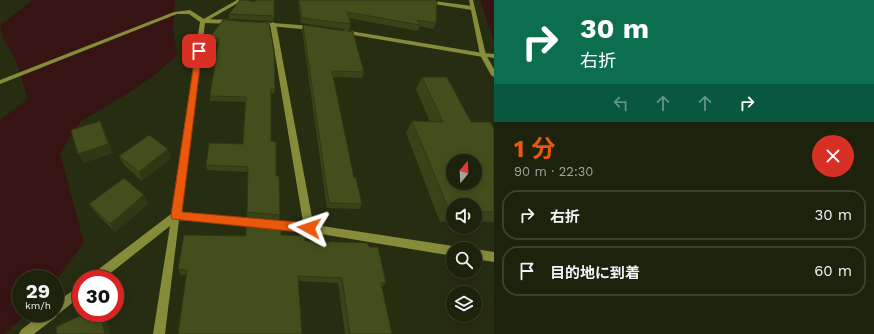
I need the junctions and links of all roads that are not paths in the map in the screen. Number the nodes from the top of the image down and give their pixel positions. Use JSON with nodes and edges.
{"nodes":[{"id":1,"x":241,"y":0,"type":"edge"},
{"id":2,"x":415,"y":0,"type":"edge"},
{"id":3,"x":471,"y":0,"type":"edge"},
{"id":4,"x":472,"y":8,"type":"junction"},
{"id":5,"x":203,"y":21,"type":"junction"},
{"id":6,"x":242,"y":23,"type":"edge"},
{"id":7,"x":250,"y":23,"type":"edge"},
{"id":8,"x":273,"y":24,"type":"junction"},
{"id":9,"x":319,"y":29,"type":"edge"},
{"id":10,"x":334,"y":31,"type":"edge"},
{"id":11,"x":483,"y":55,"type":"junction"},
{"id":12,"x":494,"y":56,"type":"edge"},
{"id":13,"x":494,"y":75,"type":"edge"},
{"id":14,"x":0,"y":82,"type":"edge"},
{"id":15,"x":176,"y":216,"type":"junction"},
{"id":16,"x":309,"y":228,"type":"junction"},
{"id":17,"x":446,"y":250,"type":"edge"},
{"id":18,"x":482,"y":255,"type":"edge"},
{"id":19,"x":494,"y":257,"type":"edge"},
{"id":20,"x":107,"y":270,"type":"edge"},
{"id":21,"x":72,"y":297,"type":"edge"},
{"id":22,"x":64,"y":303,"type":"edge"},
{"id":23,"x":40,"y":322,"type":"edge"},
{"id":24,"x":25,"y":334,"type":"edge"},
{"id":25,"x":159,"y":334,"type":"edge"}],
"edges":[{"from":1,"to":5,"type":"street"},
{"from":2,"to":4,"type":"street"},
{"from":3,"to":4,"type":"street"},
{"from":4,"to":11,"type":"street"},
{"from":5,"to":6,"type":"street"},
{"from":5,"to":14,"type":"street"},
{"from":5,"to":15,"type":"street"},
{"from":7,"to":8,"type":"street"},
{"from":8,"to":9,"type":"street"},
{"from":8,"to":16,"type":"street"},
{"from":10,"to":11,"type":"street"},
{"from":11,"to":12,"type":"street"},
{"from":11,"to":13,"type":"street"},
{"from":15,"to":16,"type":"street"},
{"from":15,"to":20,"type":"street"},
{"from":15,"to":25,"type":"street"},
{"from":16,"to":17,"type":"street"},
{"from":18,"to":19,"type":"street"},
{"from":21,"to":22,"type":"street"},
{"from":23,"to":24,"type":"street"}]}
